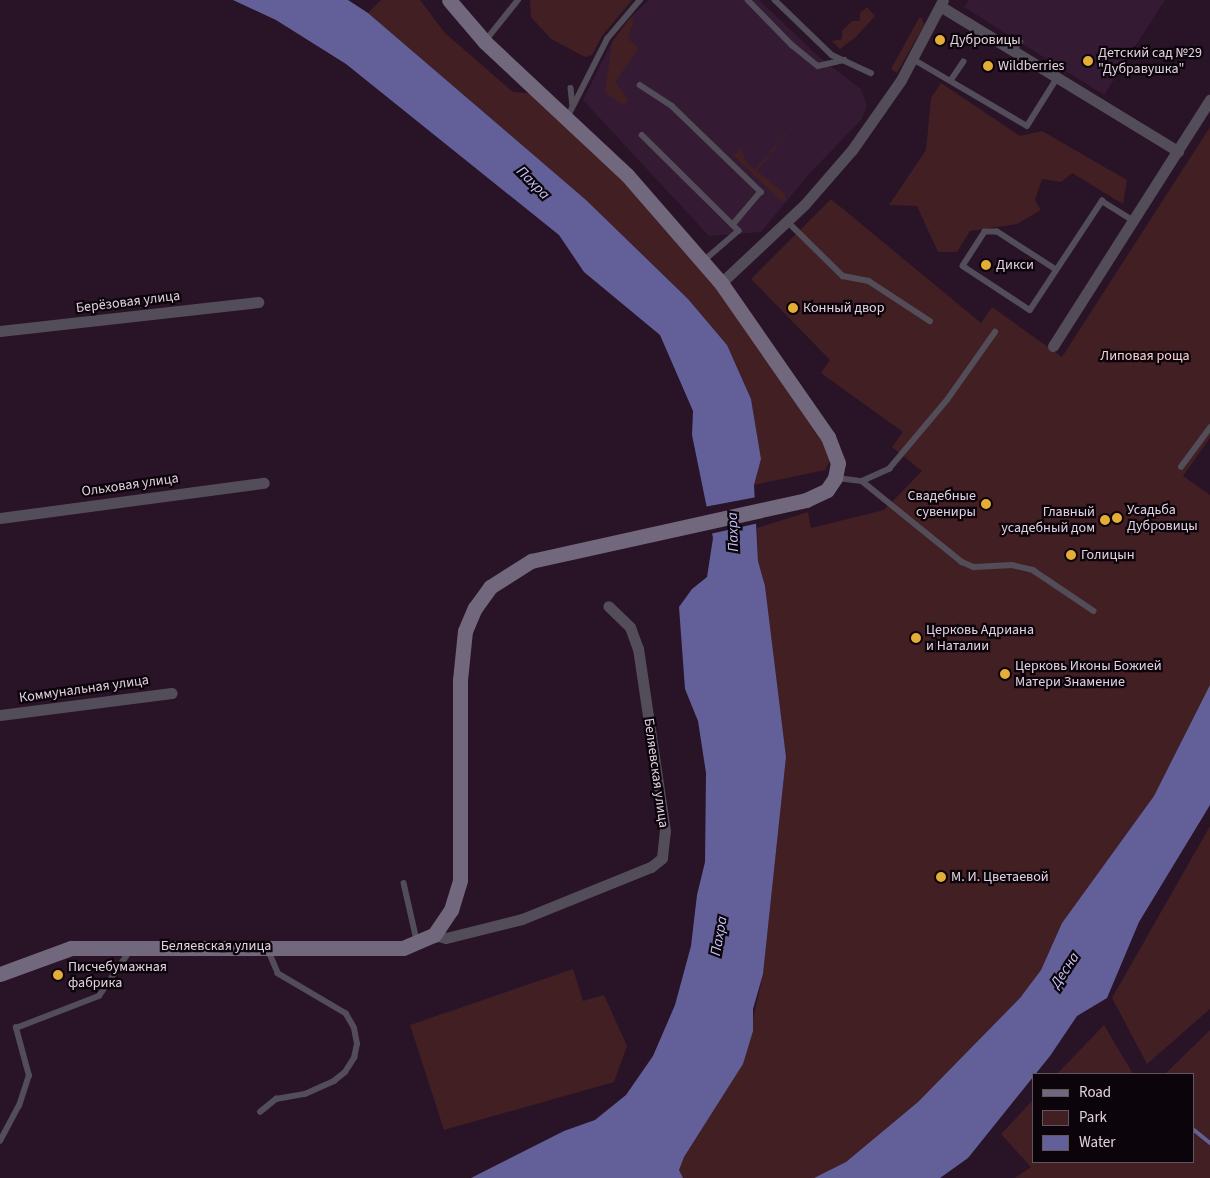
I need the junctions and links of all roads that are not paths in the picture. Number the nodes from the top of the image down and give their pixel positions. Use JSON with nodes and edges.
{"nodes":[{"id":1,"x":450,"y":0,"type":"edge"},
{"id":2,"x":518,"y":0,"type":"edge"},
{"id":3,"x":640,"y":0,"type":"edge"},
{"id":4,"x":748,"y":0,"type":"edge"},
{"id":5,"x":775,"y":0,"type":"edge"},
{"id":6,"x":942,"y":3,"type":"edge"},
{"id":7,"x":485,"y":42,"type":"junction"},
{"id":8,"x":913,"y":59,"type":"junction"},
{"id":9,"x":844,"y":60,"type":"junction"},
{"id":10,"x":962,"y":62,"type":"dead end"},
{"id":11,"x":871,"y":73,"type":"dead end"},
{"id":12,"x":1057,"y":78,"type":"junction"},
{"id":13,"x":951,"y":80,"type":"junction"},
{"id":14,"x":640,"y":85,"type":"dead end"},
{"id":15,"x":571,"y":88,"type":"dead end"},
{"id":16,"x":1210,"y":100,"type":"edge"},
{"id":17,"x":570,"y":112,"type":"junction"},
{"id":18,"x":642,"y":135,"type":"dead end"},
{"id":19,"x":1178,"y":151,"type":"junction"},
{"id":20,"x":1134,"y":221,"type":"junction"},
{"id":21,"x":788,"y":222,"type":"junction"},
{"id":22,"x":733,"y":225,"type":"junction"},
{"id":23,"x":703,"y":262,"type":"junction"},
{"id":24,"x":1056,"y":270,"type":"junction"},
{"id":25,"x":720,"y":283,"type":"junction"},
{"id":26,"x":258,"y":302,"type":"dead end"},
{"id":27,"x":930,"y":321,"type":"dead end"},
{"id":28,"x":0,"y":331,"type":"edge"},
{"id":29,"x":995,"y":332,"type":"dead end"},
{"id":30,"x":1054,"y":346,"type":"dead end"},
{"id":31,"x":1210,"y":428,"type":"edge"},
{"id":32,"x":1181,"y":467,"type":"dead end"},
{"id":33,"x":835,"y":478,"type":"junction"},
{"id":34,"x":862,"y":481,"type":"junction"},
{"id":35,"x":264,"y":483,"type":"dead end"},
{"id":36,"x":0,"y":518,"type":"edge"},
{"id":37,"x":608,"y":606,"type":"dead end"},
{"id":38,"x":1094,"y":611,"type":"dead end"},
{"id":39,"x":172,"y":692,"type":"dead end"},
{"id":40,"x":0,"y":715,"type":"edge"},
{"id":41,"x":404,"y":883,"type":"dead end"},
{"id":42,"x":434,"y":935,"type":"junction"},
{"id":43,"x":417,"y":942,"type":"junction"},
{"id":44,"x":266,"y":946,"type":"junction"},
{"id":45,"x":129,"y":952,"type":"dead end"},
{"id":46,"x":0,"y":974,"type":"edge"},
{"id":47,"x":260,"y":1112,"type":"dead end"},
{"id":48,"x":0,"y":1141,"type":"edge"}],
"edges":[{"from":1,"to":7,"type":"main road"},
{"from":2,"to":7,"type":"lane"},
{"from":3,"to":17,"type":"lane"},
{"from":4,"to":9,"type":"lane"},
{"from":5,"to":9,"type":"lane"},
{"from":6,"to":8,"type":"street"},
{"from":6,"to":12,"type":"street"},
{"from":7,"to":17,"type":"main road"},
{"from":8,"to":13,"type":"lane"},
{"from":8,"to":21,"type":"street"},
{"from":9,"to":11,"type":"lane"},
{"from":10,"to":13,"type":"lane"},
{"from":12,"to":13,"type":"lane"},
{"from":12,"to":19,"type":"street"},
{"from":14,"to":22,"type":"lane"},
{"from":15,"to":17,"type":"lane"},
{"from":16,"to":19,"type":"street"},
{"from":17,"to":23,"type":"main road"},
{"from":18,"to":22,"type":"lane"},
{"from":19,"to":20,"type":"street"},
{"from":20,"to":24,"type":"lane"},
{"from":20,"to":30,"type":"street"},
{"from":21,"to":25,"type":"street"},
{"from":21,"to":27,"type":"lane"},
{"from":22,"to":23,"type":"lane"},
{"from":23,"to":25,"type":"main road"},
{"from":24,"to":24,"type":"lane"},
{"from":25,"to":33,"type":"main road"},
{"from":26,"to":28,"type":"street","name":"Берёзовая улица"},
{"from":29,"to":34,"type":"lane"},
{"from":31,"to":32,"type":"lane"},
{"from":33,"to":34,"type":"lane"},
{"from":33,"to":42,"type":"main road"},
{"from":34,"to":38,"type":"lane"},
{"from":35,"to":36,"type":"street","name":"Ольховая улица"},
{"from":37,"to":42,"type":"street","name":"Беляевская улица"},
{"from":39,"to":40,"type":"street","name":"Коммунальная улица"},
{"from":41,"to":43,"type":"lane"},
{"from":42,"to":43,"type":"main road","name":"Беляевская улица"},
{"from":43,"to":44,"type":"main road","name":"Беляевская улица"},
{"from":44,"to":46,"type":"main road","name":"Беляевская улица"},
{"from":44,"to":47,"type":"lane"},
{"from":45,"to":48,"type":"lane"}]}
